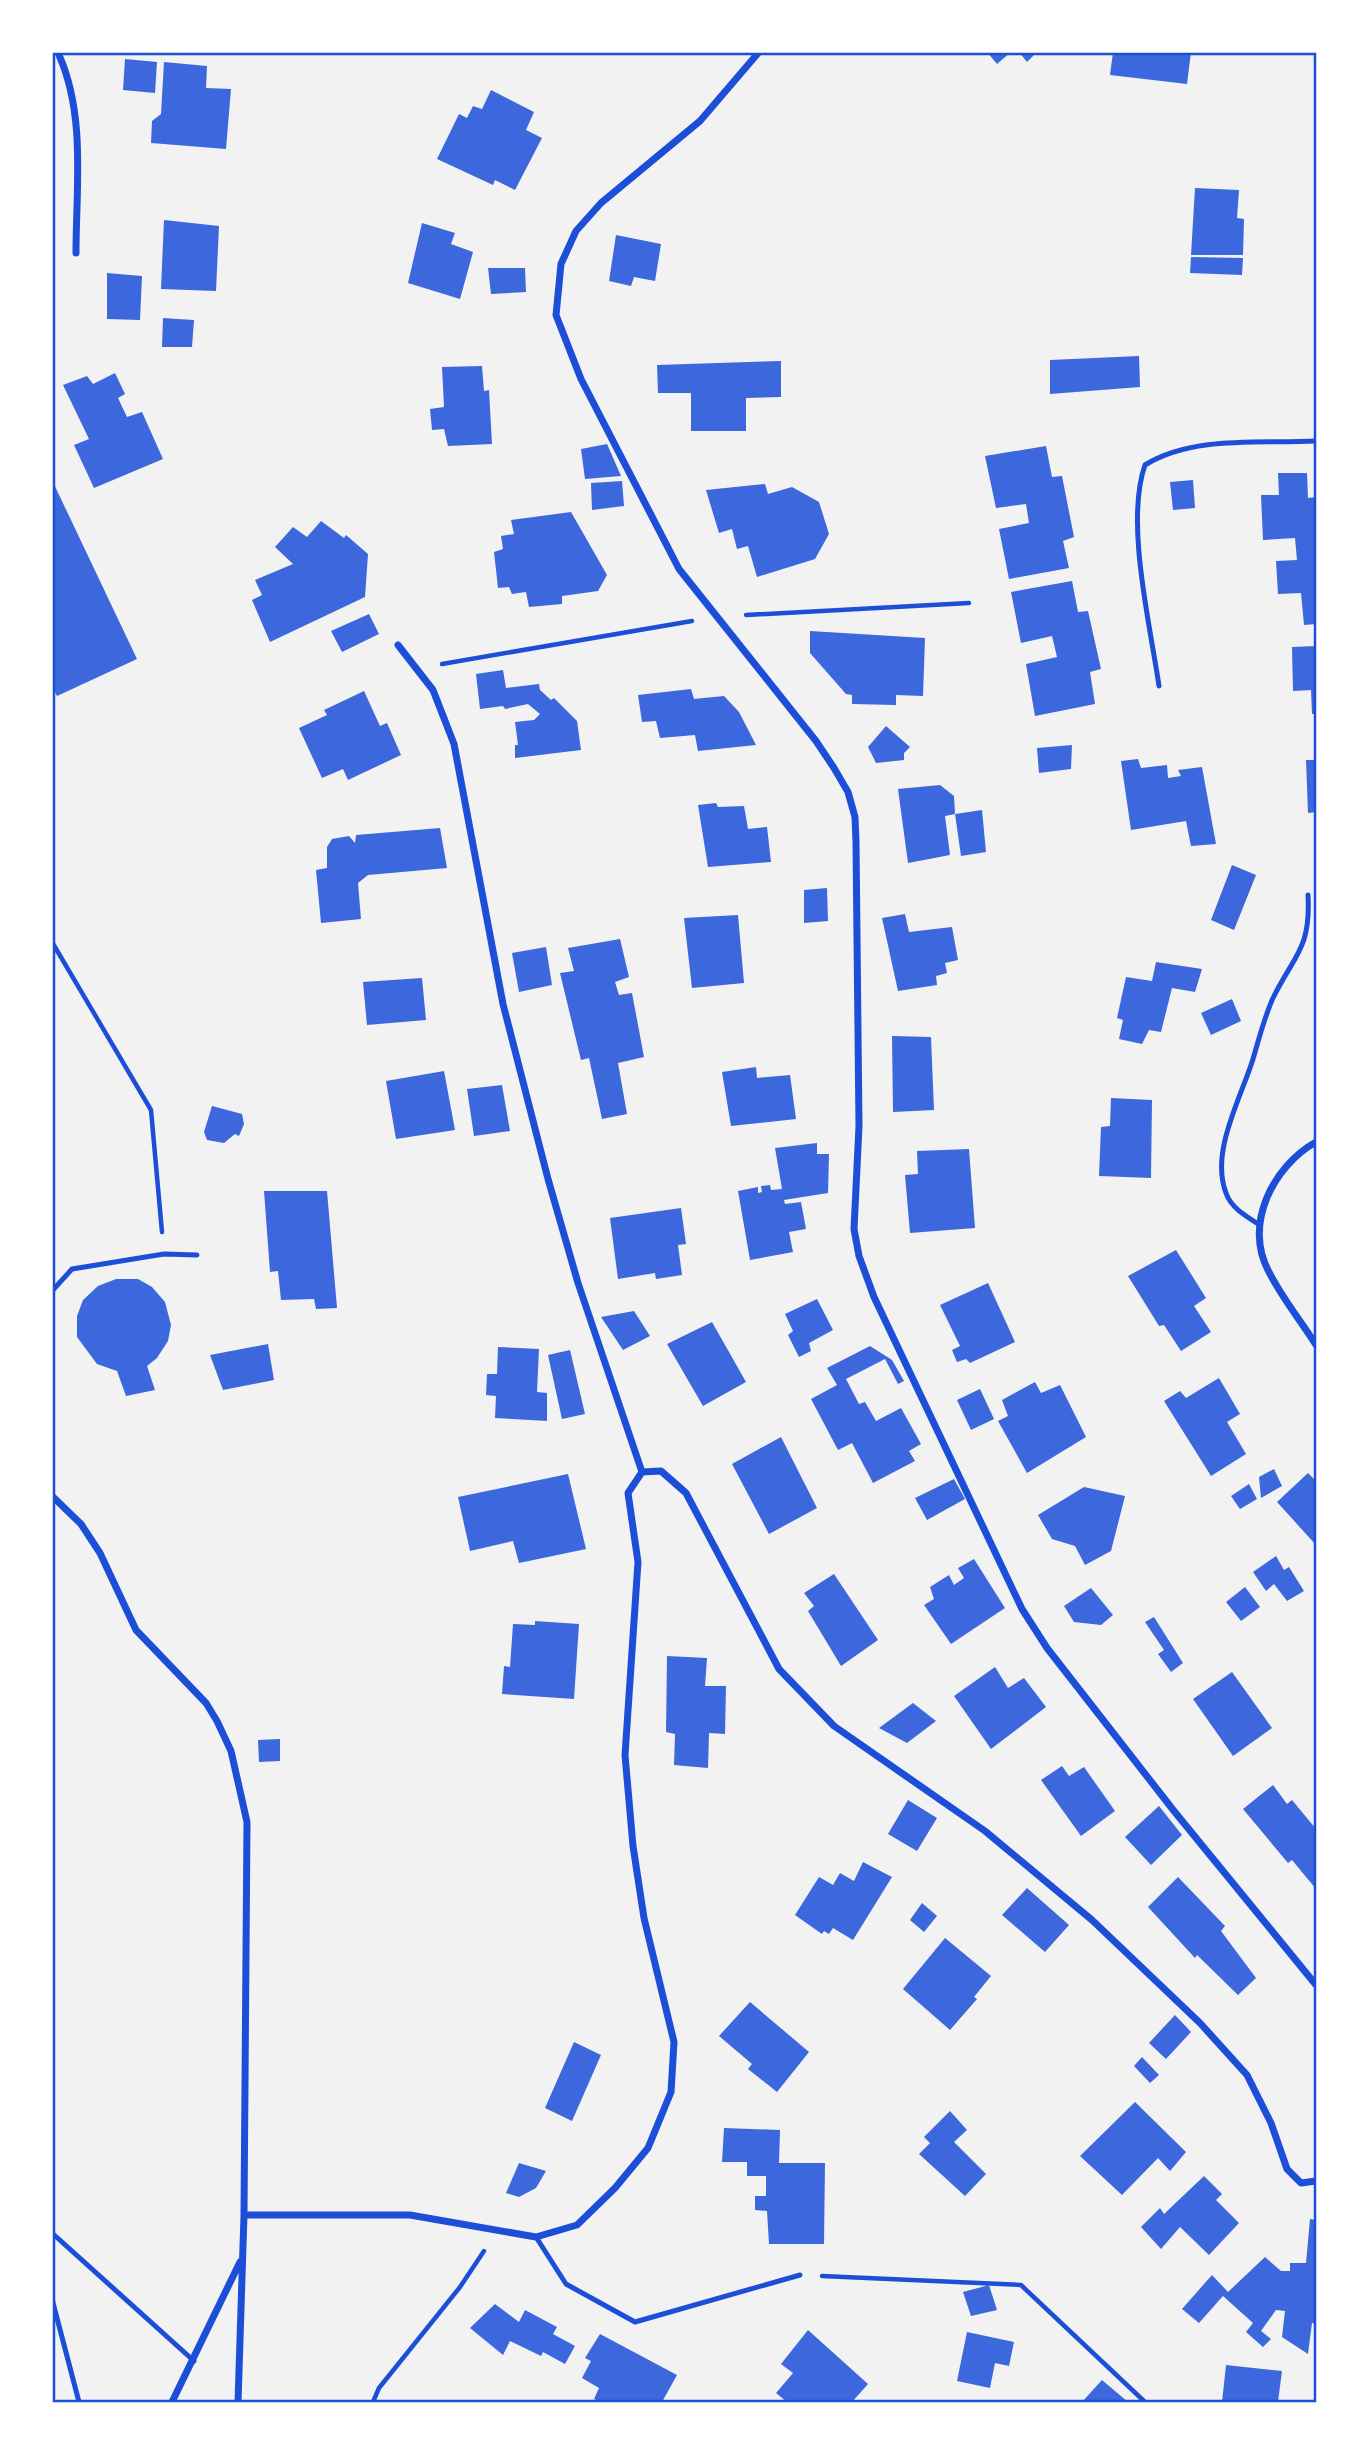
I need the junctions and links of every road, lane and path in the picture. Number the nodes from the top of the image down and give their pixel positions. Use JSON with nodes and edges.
{"nodes":[{"id":1,"x":759,"y":52,"type":"edge"},
{"id":2,"x":59,"y":55,"type":"edge"},
{"id":3,"x":76,"y":253,"type":"dead end"},
{"id":4,"x":1317,"y":441,"type":"edge"},
{"id":5,"x":398,"y":645,"type":"dead end"},
{"id":6,"x":1159,"y":685,"type":"dead end"},
{"id":7,"x":1308,"y":895,"type":"dead end"},
{"id":8,"x":52,"y":942,"type":"edge"},
{"id":9,"x":1317,"y":1142,"type":"edge"},
{"id":10,"x":1260,"y":1225,"type":"junction"},
{"id":11,"x":164,"y":1254,"type":"junction"},
{"id":12,"x":197,"y":1255,"type":"dead end"},
{"id":13,"x":52,"y":1291,"type":"edge"},
{"id":14,"x":1317,"y":1345,"type":"edge"},
{"id":15,"x":642,"y":1472,"type":"junction"},
{"id":16,"x":52,"y":1496,"type":"edge"},
{"id":17,"x":1317,"y":1985,"type":"edge"},
{"id":18,"x":1317,"y":2181,"type":"edge"},
{"id":19,"x":244,"y":2215,"type":"junction"},
{"id":20,"x":498,"y":2230,"type":"junction"},
{"id":21,"x":52,"y":2233,"type":"edge"},
{"id":22,"x":536,"y":2237,"type":"junction"},
{"id":23,"x":242,"y":2258,"type":"junction"},
{"id":24,"x":800,"y":2275,"type":"joint"},
{"id":25,"x":52,"y":2299,"type":"edge"},
{"id":26,"x":194,"y":2361,"type":"junction"},
{"id":27,"x":79,"y":2403,"type":"edge"},
{"id":28,"x":172,"y":2403,"type":"edge"},
{"id":29,"x":238,"y":2403,"type":"edge"},
{"id":30,"x":373,"y":2403,"type":"edge"},
{"id":31,"x":1145,"y":2403,"type":"edge"}],
"edges":[{"from":1,"to":17,"type":"street"},
{"from":2,"to":3,"type":"street"},
{"from":4,"to":6,"type":"lane"},
{"from":5,"to":15,"type":"street"},
{"from":7,"to":10,"type":"lane"},
{"from":8,"to":11,"type":"path"},
{"from":9,"to":10,"type":"street"},
{"from":10,"to":14,"type":"street"},
{"from":11,"to":12,"type":"lane"},
{"from":11,"to":13,"type":"lane"},
{"from":15,"to":18,"type":"street"},
{"from":15,"to":22,"type":"street"},
{"from":16,"to":19,"type":"street"},
{"from":19,"to":20,"type":"street"},
{"from":19,"to":23,"type":"street"},
{"from":20,"to":22,"type":"street"},
{"from":20,"to":30,"type":"path"},
{"from":21,"to":26,"type":"lane"},
{"from":22,"to":24,"type":"lane"},
{"from":23,"to":26,"type":"street"},
{"from":23,"to":29,"type":"street"},
{"from":24,"to":31,"type":"path"},
{"from":25,"to":27,"type":"lane"},
{"from":26,"to":28,"type":"street"}]}
